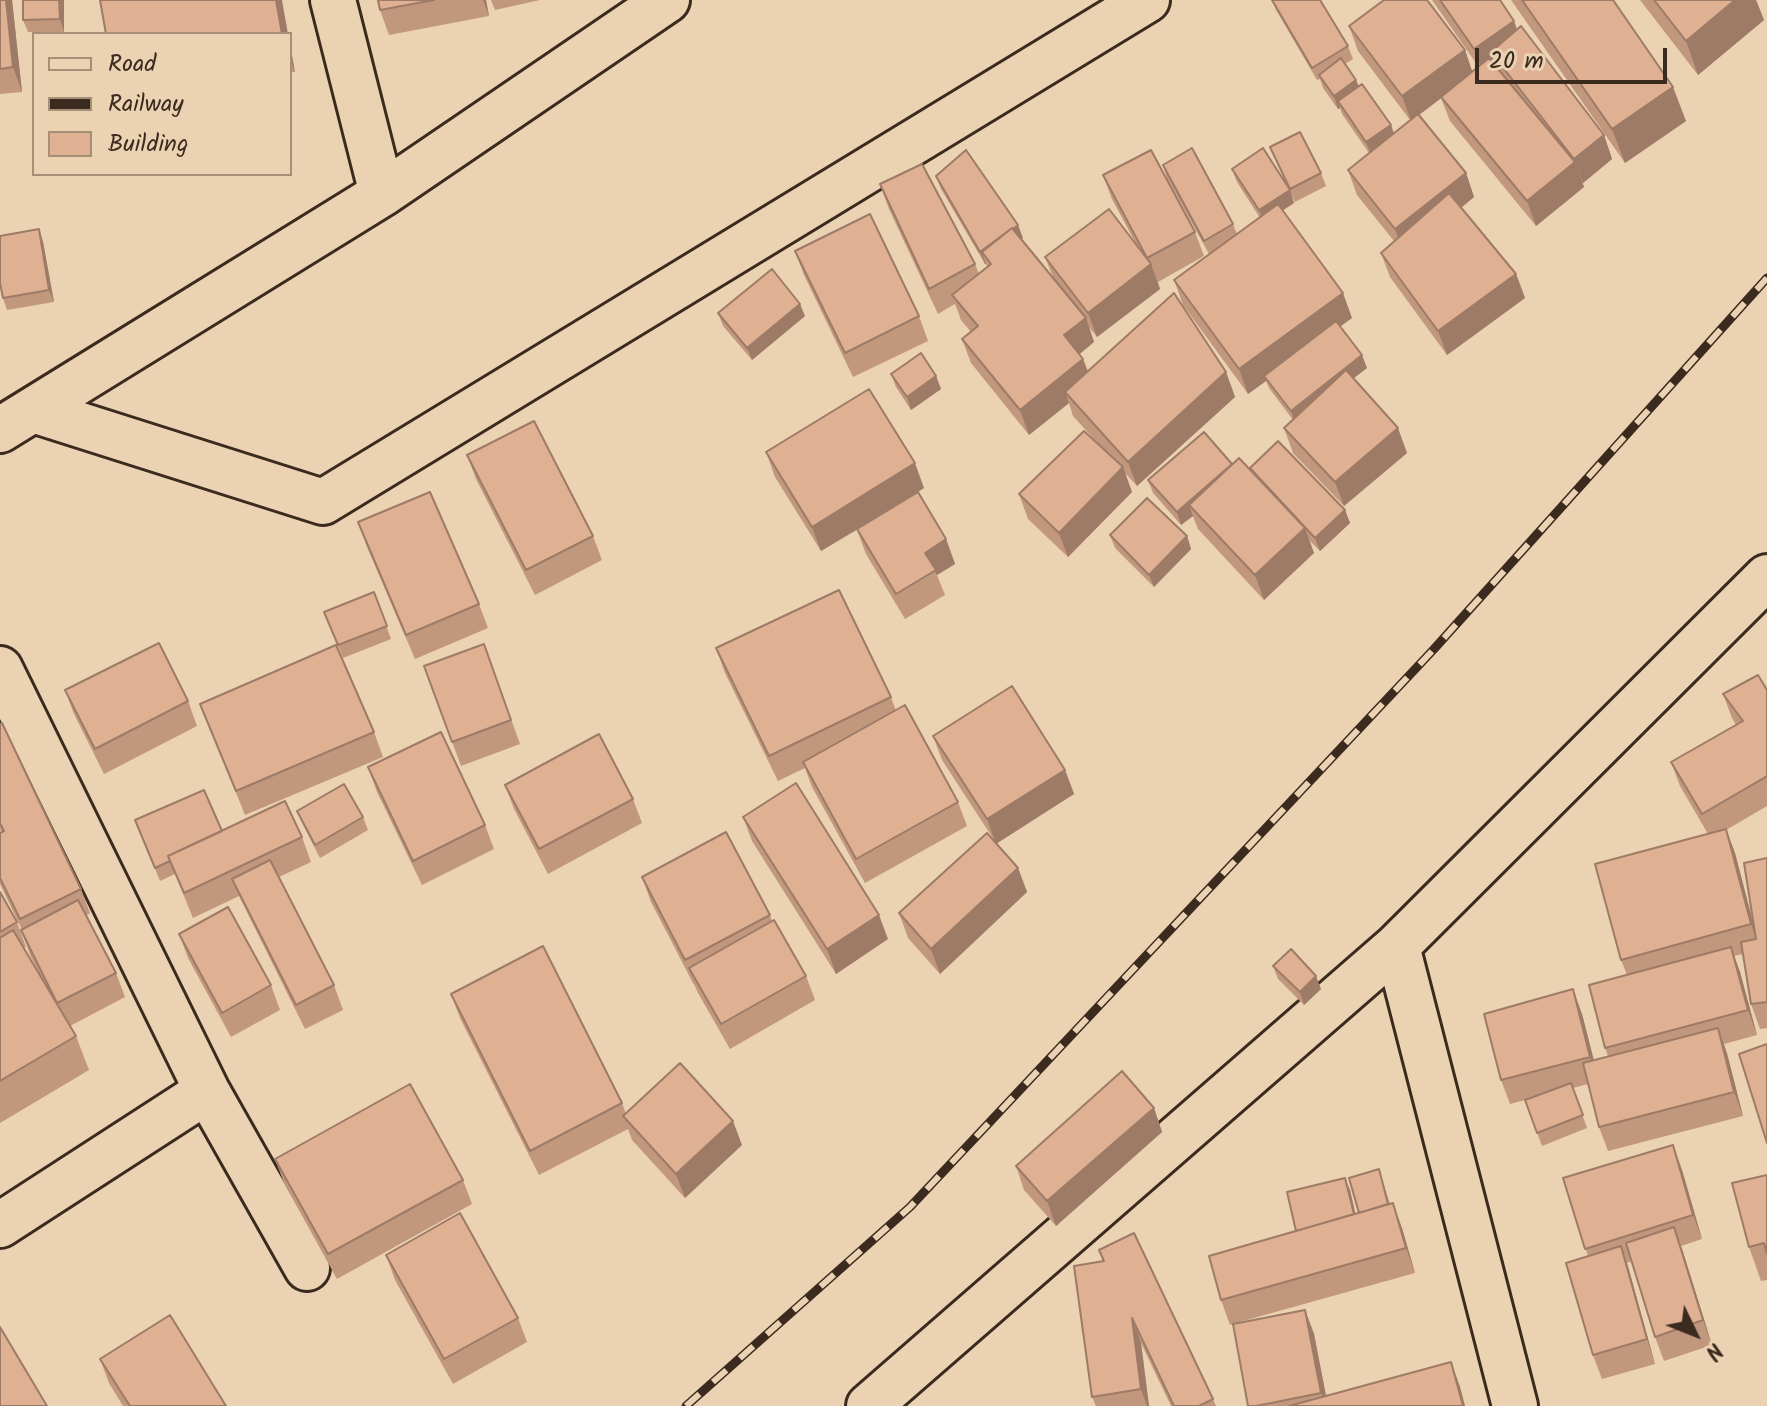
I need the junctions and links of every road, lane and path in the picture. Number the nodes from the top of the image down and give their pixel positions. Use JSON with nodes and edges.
{"nodes":[{"id":1,"x":333,"y":0,"type":"edge"},
{"id":2,"x":667,"y":0,"type":"edge"},
{"id":3,"x":1147,"y":0,"type":"edge"},
{"id":4,"x":382,"y":194,"type":"junction"},
{"id":5,"x":17,"y":420,"type":"edge"},
{"id":6,"x":1767,"y":577,"type":"edge"},
{"id":7,"x":0,"y":669,"type":"edge"},
{"id":8,"x":1397,"y":946,"type":"junction"},
{"id":9,"x":207,"y":1091,"type":"junction"},
{"id":10,"x":0,"y":1225,"type":"edge"},
{"id":11,"x":307,"y":1268,"type":"dead end"},
{"id":12,"x":869,"y":1406,"type":"edge"},
{"id":13,"x":1515,"y":1406,"type":"edge"}],
"edges":[{"from":1,"to":4,"type":"street"},
{"from":2,"to":4,"type":"street"},
{"from":3,"to":5,"type":"street"},
{"from":4,"to":5,"type":"street"},
{"from":6,"to":8,"type":"street"},
{"from":7,"to":9,"type":"street"},
{"from":8,"to":12,"type":"street"},
{"from":8,"to":13,"type":"street"},
{"from":9,"to":10,"type":"street"},
{"from":9,"to":11,"type":"street"}]}
